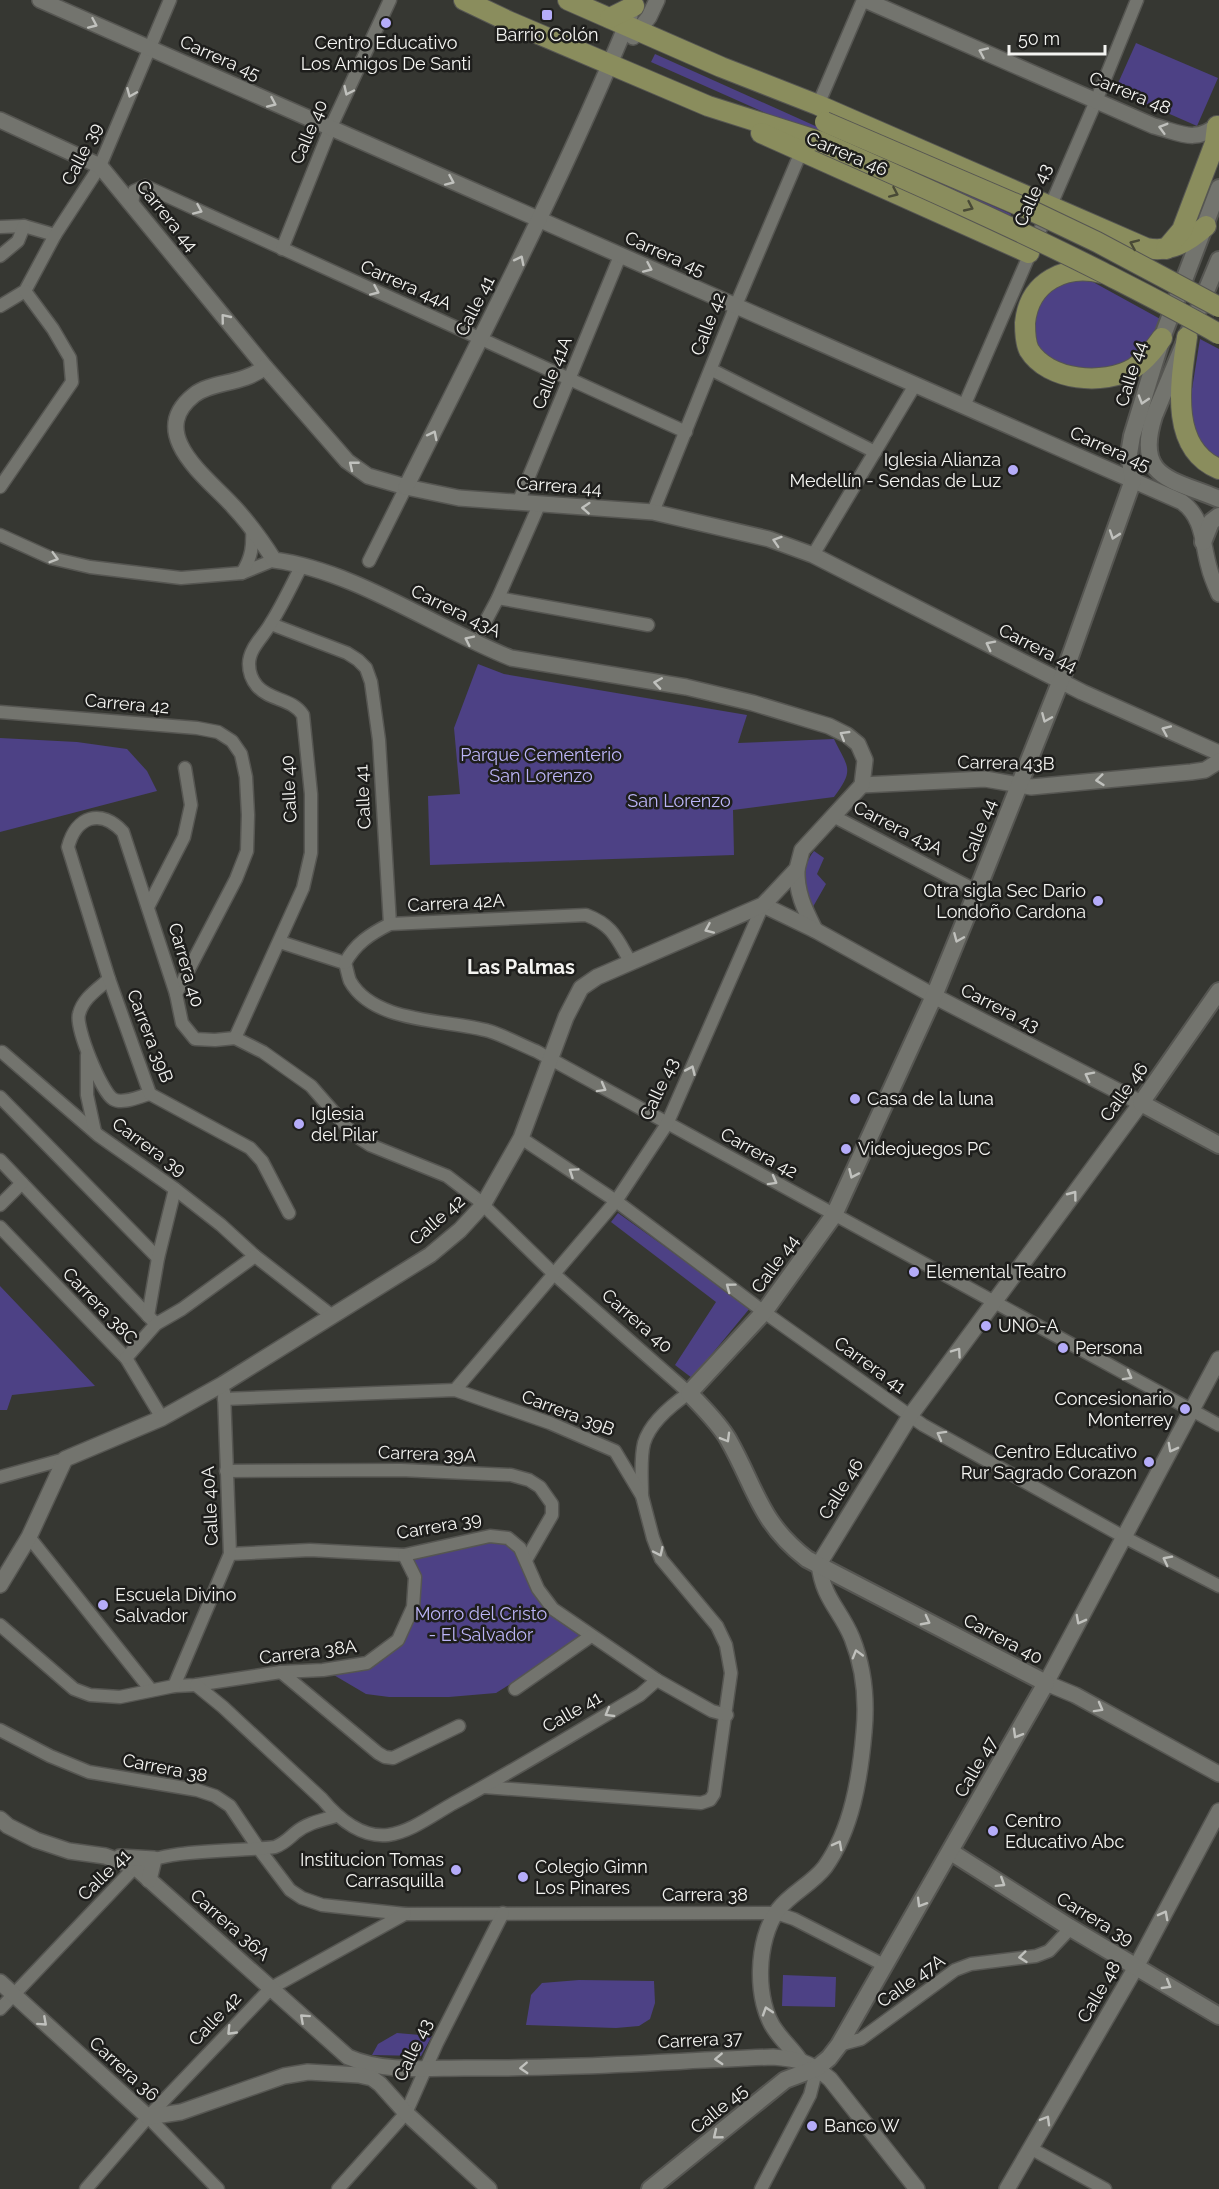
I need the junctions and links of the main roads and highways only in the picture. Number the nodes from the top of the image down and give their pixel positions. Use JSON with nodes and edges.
{"nodes":[{"id":1,"x":464,"y":0,"type":"edge"},
{"id":2,"x":568,"y":0,"type":"edge"},
{"id":3,"x":636,"y":3,"type":"edge"},
{"id":4,"x":625,"y":25,"type":"junction"},
{"id":5,"x":708,"y":106,"type":"junction"},
{"id":6,"x":822,"y":113,"type":"junction"},
{"id":7,"x":1218,"y":125,"type":"edge"},
{"id":8,"x":1219,"y":188,"type":"edge"},
{"id":9,"x":1206,"y":226,"type":"junction"},
{"id":10,"x":1166,"y":250,"type":"junction"},
{"id":11,"x":1029,"y":253,"type":"road end"},
{"id":12,"x":1219,"y":260,"type":"edge"},
{"id":13,"x":1103,"y":273,"type":"junction"},
{"id":14,"x":1219,"y":307,"type":"edge"},
{"id":15,"x":1219,"y":334,"type":"edge"},
{"id":16,"x":1187,"y":337,"type":"junction"},
{"id":17,"x":1162,"y":338,"type":"junction"},
{"id":18,"x":1219,"y":469,"type":"edge"},
{"id":19,"x":1219,"y":499,"type":"edge"},
{"id":20,"x":1219,"y":516,"type":"edge"},
{"id":21,"x":1203,"y":542,"type":"road end"},
{"id":22,"x":1219,"y":991,"type":"edge"},
{"id":23,"x":1141,"y":1103,"type":"joint"},
{"id":24,"x":1219,"y":1145,"type":"edge"},
{"id":25,"x":689,"y":1393,"type":"joint"},
{"id":26,"x":1046,"y":1683,"type":"joint"},
{"id":27,"x":951,"y":1852,"type":"junction"},
{"id":28,"x":1219,"y":2016,"type":"edge"},
{"id":29,"x":817,"y":2068,"type":"joint"},
{"id":30,"x":650,"y":2189,"type":"edge"}],
"edges":[{"from":1,"to":5,"type":"main road","name":"Carrera 46"},
{"from":2,"to":4,"type":"main road","name":"Carrera 46"},
{"from":3,"to":4,"type":"main road"},
{"from":4,"to":6,"type":"main road","name":"Carrera 46"},
{"from":5,"to":11,"type":"main road","one_way":true},
{"from":5,"to":13,"type":"main road","name":"Carrera 46","one_way":true,"bridge":true},
{"from":10,"to":6,"type":"main road","name":"Carrera 46","one_way":true},
{"from":6,"to":14,"type":"main road","name":"Carrera 46","bridge":true},
{"from":7,"to":10,"type":"main road"},
{"from":8,"to":9,"type":"main road","name":"Calle 44"},
{"from":9,"to":10,"type":"main road"},
{"from":9,"to":17,"type":"main road","name":"Calle 44"},
{"from":12,"to":16,"type":"main road","name":"Calle 44"},
{"from":13,"to":15,"type":"main road","name":"Carrera 46","bridge":true},
{"from":13,"to":17,"type":"main road","bridge":true},
{"from":16,"to":18,"type":"main road"},
{"from":16,"to":19,"type":"main road","name":"Calle 44"},
{"from":17,"to":25,"type":"main road","name":"Calle 44","one_way":true},
{"from":20,"to":21,"type":"main road"},
{"from":22,"to":23,"type":"main road","name":"Calle 46"},
{"from":23,"to":24,"type":"main road","name":"Carrera 43"},
{"from":25,"to":26,"type":"main road","name":"Carrera 40","one_way":true},
{"from":26,"to":27,"type":"main road","name":"Calle 47","one_way":true},
{"from":27,"to":28,"type":"main road","name":"Carrera 39","one_way":true},
{"from":27,"to":29,"type":"main road","name":"Calle 47","one_way":true},
{"from":29,"to":30,"type":"main road","name":"Calle 45","one_way":true}]}
